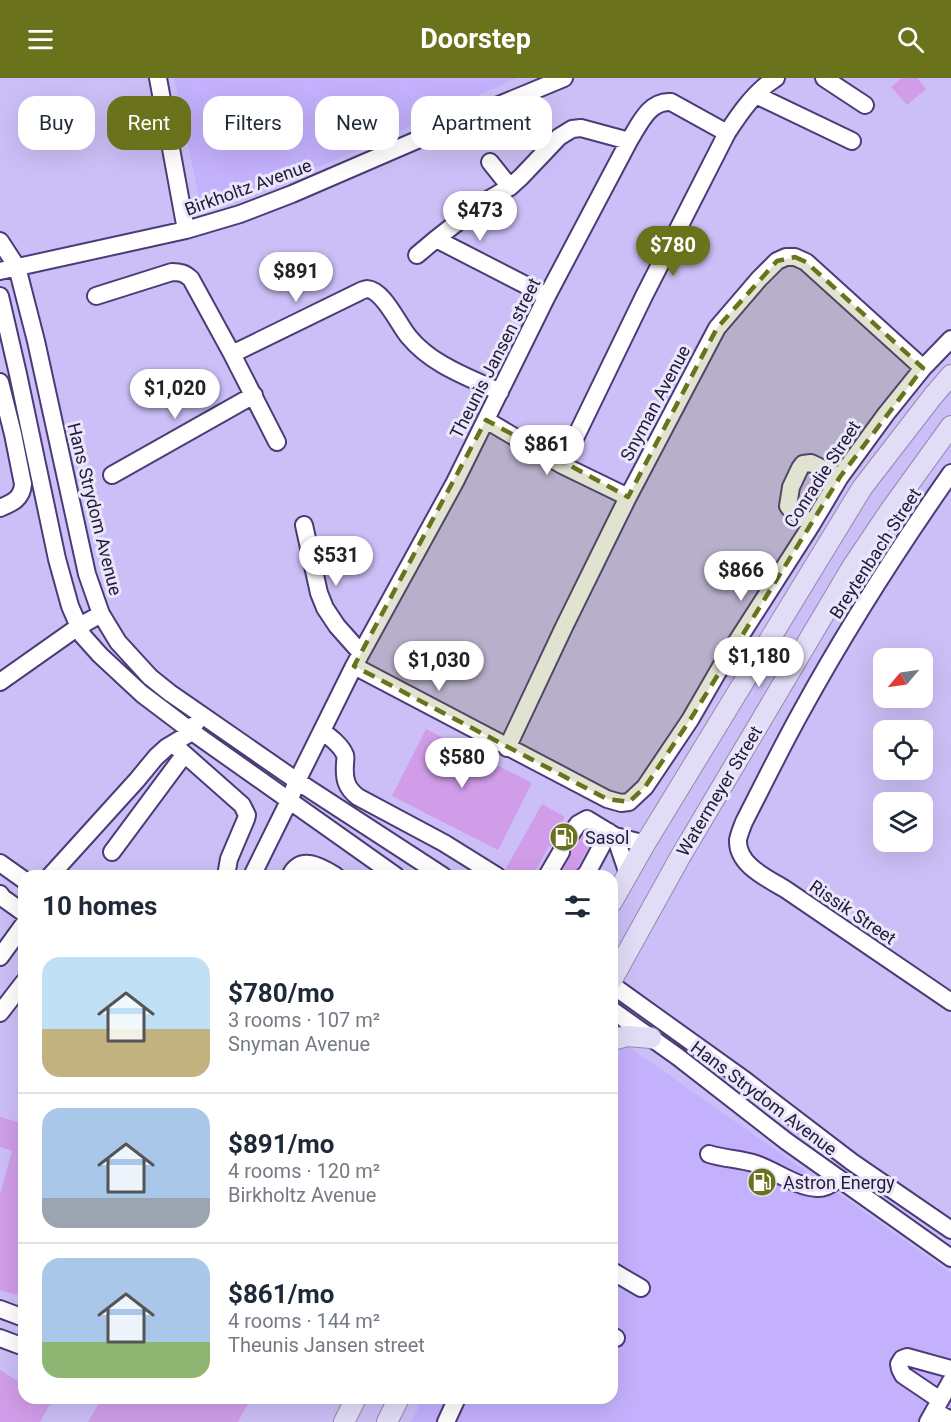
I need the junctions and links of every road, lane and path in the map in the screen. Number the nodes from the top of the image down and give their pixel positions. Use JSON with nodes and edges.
{"nodes":[{"id":1,"x":158,"y":78,"type":"edge"},
{"id":2,"x":564,"y":78,"type":"edge"},
{"id":3,"x":776,"y":78,"type":"edge"},
{"id":4,"x":824,"y":78,"type":"edge"},
{"id":5,"x":756,"y":95,"type":"junction"},
{"id":6,"x":865,"y":105,"type":"dead end"},
{"id":7,"x":727,"y":133,"type":"junction"},
{"id":8,"x":629,"y":141,"type":"junction"},
{"id":9,"x":852,"y":141,"type":"dead end"},
{"id":10,"x":490,"y":162,"type":"dead end"},
{"id":11,"x":510,"y":187,"type":"junction"},
{"id":12,"x":186,"y":230,"type":"junction"},
{"id":13,"x":436,"y":239,"type":"junction"},
{"id":14,"x":0,"y":241,"type":"edge"},
{"id":15,"x":417,"y":255,"type":"dead end"},
{"id":16,"x":51,"y":260,"type":"junction"},
{"id":17,"x":17,"y":267,"type":"junction"},
{"id":18,"x":0,"y":271,"type":"edge"},
{"id":19,"x":24,"y":293,"type":"junction"},
{"id":20,"x":0,"y":296,"type":"edge"},
{"id":21,"x":96,"y":296,"type":"dead end"},
{"id":22,"x":547,"y":296,"type":"junction"},
{"id":23,"x":951,"y":339,"type":"edge"},
{"id":24,"x":232,"y":354,"type":"junction"},
{"id":25,"x":923,"y":368,"type":"junction"},
{"id":26,"x":951,"y":375,"type":"edge"},
{"id":27,"x":0,"y":382,"type":"edge"},
{"id":28,"x":500,"y":392,"type":"junction"},
{"id":29,"x":254,"y":395,"type":"junction"},
{"id":30,"x":486,"y":420,"type":"junction"},
{"id":31,"x":951,"y":426,"type":"edge"},
{"id":32,"x":277,"y":442,"type":"dead end"},
{"id":33,"x":562,"y":465,"type":"junction"},
{"id":34,"x":951,"y":473,"type":"edge"},
{"id":35,"x":112,"y":476,"type":"dead end"},
{"id":36,"x":840,"y":477,"type":"junction"},
{"id":37,"x":628,"y":497,"type":"junction"},
{"id":38,"x":0,"y":508,"type":"edge"},
{"id":39,"x":812,"y":524,"type":"junction"},
{"id":40,"x":304,"y":525,"type":"dead end"},
{"id":41,"x":101,"y":614,"type":"junction"},
{"id":42,"x":78,"y":627,"type":"junction"},
{"id":43,"x":358,"y":660,"type":"junction"},
{"id":44,"x":0,"y":682,"type":"edge"},
{"id":45,"x":201,"y":714,"type":"junction"},
{"id":46,"x":191,"y":731,"type":"junction"},
{"id":47,"x":322,"y":731,"type":"junction"},
{"id":48,"x":507,"y":748,"type":"junction"},
{"id":49,"x":178,"y":750,"type":"junction"},
{"id":50,"x":297,"y":781,"type":"junction"},
{"id":51,"x":289,"y":801,"type":"junction"},
{"id":52,"x":571,"y":834,"type":"dead end"},
{"id":53,"x":612,"y":834,"type":"junction"},
{"id":54,"x":444,"y":843,"type":"junction"},
{"id":55,"x":645,"y":844,"type":"junction"},
{"id":56,"x":739,"y":848,"type":"joint"},
{"id":57,"x":112,"y":852,"type":"dead end"},
{"id":58,"x":561,"y":852,"type":"dead end"},
{"id":59,"x":0,"y":863,"type":"edge"},
{"id":60,"x":55,"y":870,"type":"edge"},
{"id":61,"x":228,"y":870,"type":"edge"},
{"id":62,"x":255,"y":870,"type":"edge"},
{"id":63,"x":293,"y":870,"type":"edge"},
{"id":64,"x":324,"y":870,"type":"edge"},
{"id":65,"x":387,"y":870,"type":"edge"},
{"id":66,"x":428,"y":870,"type":"edge"},
{"id":67,"x":433,"y":870,"type":"edge"},
{"id":68,"x":487,"y":870,"type":"edge"},
{"id":69,"x":550,"y":870,"type":"edge"},
{"id":70,"x":589,"y":870,"type":"edge"},
{"id":71,"x":628,"y":874,"type":"junction"},
{"id":72,"x":18,"y":876,"type":"edge"},
{"id":73,"x":618,"y":892,"type":"edge"},
{"id":74,"x":1,"y":898,"type":"edge"},
{"id":75,"x":18,"y":909,"type":"edge"},
{"id":76,"x":18,"y":932,"type":"edge"},
{"id":77,"x":0,"y":957,"type":"edge"},
{"id":78,"x":618,"y":969,"type":"edge"},
{"id":79,"x":618,"y":989,"type":"edge"},
{"id":80,"x":18,"y":990,"type":"edge"},
{"id":81,"x":951,"y":1002,"type":"edge"},
{"id":82,"x":0,"y":1013,"type":"edge"},
{"id":83,"x":618,"y":1014,"type":"edge"},
{"id":84,"x":618,"y":1038,"type":"edge"},
{"id":85,"x":651,"y":1038,"type":"junction"},
{"id":86,"x":709,"y":1154,"type":"dead end"},
{"id":87,"x":839,"y":1179,"type":"junction"},
{"id":88,"x":951,"y":1230,"type":"edge"},
{"id":89,"x":951,"y":1258,"type":"edge"},
{"id":90,"x":618,"y":1274,"type":"edge"},
{"id":91,"x":642,"y":1288,"type":"dead end"},
{"id":92,"x":0,"y":1309,"type":"edge"},
{"id":93,"x":18,"y":1316,"type":"edge"},
{"id":94,"x":0,"y":1338,"type":"edge"},
{"id":95,"x":18,"y":1345,"type":"edge"},
{"id":96,"x":951,"y":1369,"type":"edge"},
{"id":97,"x":951,"y":1381,"type":"edge"},
{"id":98,"x":353,"y":1404,"type":"edge"},
{"id":99,"x":396,"y":1404,"type":"edge"},
{"id":100,"x":455,"y":1404,"type":"edge"},
{"id":101,"x":934,"y":1411,"type":"edge"},
{"id":102,"x":951,"y":1420,"type":"edge"},
{"id":103,"x":344,"y":1422,"type":"edge"},
{"id":104,"x":387,"y":1422,"type":"edge"},
{"id":105,"x":446,"y":1422,"type":"edge"}],
"edges":[{"from":1,"to":12,"type":"street"},
{"from":2,"to":12,"type":"street","name":"Birkholtz Avenue"},
{"from":3,"to":5,"type":"street"},
{"from":4,"to":6,"type":"street"},
{"from":5,"to":7,"type":"street"},
{"from":5,"to":9,"type":"street"},
{"from":7,"to":8,"type":"street","name":"Theunis Jansen street"},
{"from":7,"to":33,"type":"street"},
{"from":8,"to":11,"type":"street"},
{"from":8,"to":22,"type":"street","name":"Theunis Jansen street"},
{"from":10,"to":11,"type":"street"},
{"from":11,"to":13,"type":"street"},
{"from":12,"to":16,"type":"street","name":"Birkholtz Avenue"},
{"from":13,"to":15,"type":"street"},
{"from":13,"to":22,"type":"street"},
{"from":14,"to":17,"type":"street","name":"Hans Strydom Avenue"},
{"from":16,"to":17,"type":"street","name":"Birkholtz Avenue"},
{"from":16,"to":19,"type":"street"},
{"from":17,"to":18,"type":"street","name":"Birkholtz Avenue"},
{"from":17,"to":19,"type":"street","name":"Hans Strydom Avenue"},
{"from":19,"to":41,"type":"street","name":"Hans Strydom Avenue"},
{"from":20,"to":42,"type":"street"},
{"from":21,"to":24,"type":"street"},
{"from":22,"to":28,"type":"street","name":"Theunis Jansen street"},
{"from":23,"to":25,"type":"street","name":"Conradie Street"},
{"from":24,"to":28,"type":"street"},
{"from":24,"to":29,"type":"street"},
{"from":25,"to":36,"type":"street","name":"Conradie Street"},
{"from":25,"to":37,"type":"street","name":"Snyman Avenue"},
{"from":26,"to":55,"type":"main road","name":"Watermeyer Street"},
{"from":27,"to":38,"type":"street"},
{"from":28,"to":30,"type":"street","name":"Theunis Jansen street"},
{"from":29,"to":32,"type":"street"},
{"from":29,"to":35,"type":"street"},
{"from":30,"to":33,"type":"street"},
{"from":30,"to":43,"type":"street","name":"Theunis Jansen street"},
{"from":31,"to":78,"type":"main road","name":"Watermeyer Street"},
{"from":33,"to":37,"type":"street"},
{"from":34,"to":56,"type":"street","name":"Breytenbach Street"},
{"from":36,"to":39,"type":"street","name":"Conradie Street"},
{"from":36,"to":39,"type":"street"},
{"from":37,"to":48,"type":"street","name":"Snyman Avenue"},
{"from":39,"to":48,"type":"street","name":"Conradie Street"},
{"from":40,"to":43,"type":"street","name":"Conradie Street"},
{"from":41,"to":42,"type":"street"},
{"from":41,"to":45,"type":"street","name":"Hans Strydom Avenue"},
{"from":42,"to":44,"type":"street"},
{"from":42,"to":46,"type":"street"},
{"from":43,"to":47,"type":"street","name":"Theunis Jansen street"},
{"from":43,"to":48,"type":"street","name":"Conradie Street"},
{"from":45,"to":46,"type":"street"},
{"from":45,"to":50,"type":"street","name":"Hans Strydom Avenue"},
{"from":46,"to":49,"type":"street"},
{"from":46,"to":51,"type":"street"},
{"from":47,"to":50,"type":"street","name":"Theunis Jansen street"},
{"from":47,"to":54,"type":"street"},
{"from":49,"to":57,"type":"street"},
{"from":49,"to":60,"type":"street"},
{"from":49,"to":61,"type":"street"},
{"from":50,"to":51,"type":"street","name":"Theunis Jansen street"},
{"from":50,"to":66,"type":"street","name":"Hans Strydom Avenue"},
{"from":51,"to":62,"type":"street","name":"Theunis Jansen street"},
{"from":51,"to":65,"type":"street"},
{"from":52,"to":53,"type":"street"},
{"from":53,"to":55,"type":"street"},
{"from":53,"to":70,"type":"street"},
{"from":53,"to":71,"type":"street"},
{"from":54,"to":67,"type":"street"},
{"from":54,"to":68,"type":"street"},
{"from":55,"to":71,"type":"main road","name":"Watermeyer Street"},
{"from":56,"to":81,"type":"street","name":"Rissik Street"},
{"from":58,"to":69,"type":"street"},
{"from":59,"to":72,"type":"street"},
{"from":63,"to":64,"type":"street"},
{"from":71,"to":73,"type":"main road","name":"Watermeyer Street"},
{"from":74,"to":75,"type":"street"},
{"from":76,"to":77,"type":"street"},
{"from":79,"to":88,"type":"street","name":"Hans Strydom Avenue"},
{"from":80,"to":82,"type":"street"},
{"from":83,"to":85,"type":"street","name":"Hans Strydom Avenue"},
{"from":84,"to":85,"type":"main road"},
{"from":85,"to":87,"type":"street","name":"Hans Strydom Avenue"},
{"from":86,"to":87,"type":"street"},
{"from":87,"to":89,"type":"street","name":"Hans Strydom Avenue"},
{"from":90,"to":91,"type":"street"},
{"from":92,"to":93,"type":"street"},
{"from":94,"to":95,"type":"street"},
{"from":96,"to":101,"type":"street"},
{"from":97,"to":101,"type":"street"},
{"from":98,"to":103,"type":"main road"},
{"from":99,"to":104,"type":"main road"},
{"from":100,"to":105,"type":"street"},
{"from":101,"to":102,"type":"street"}]}
